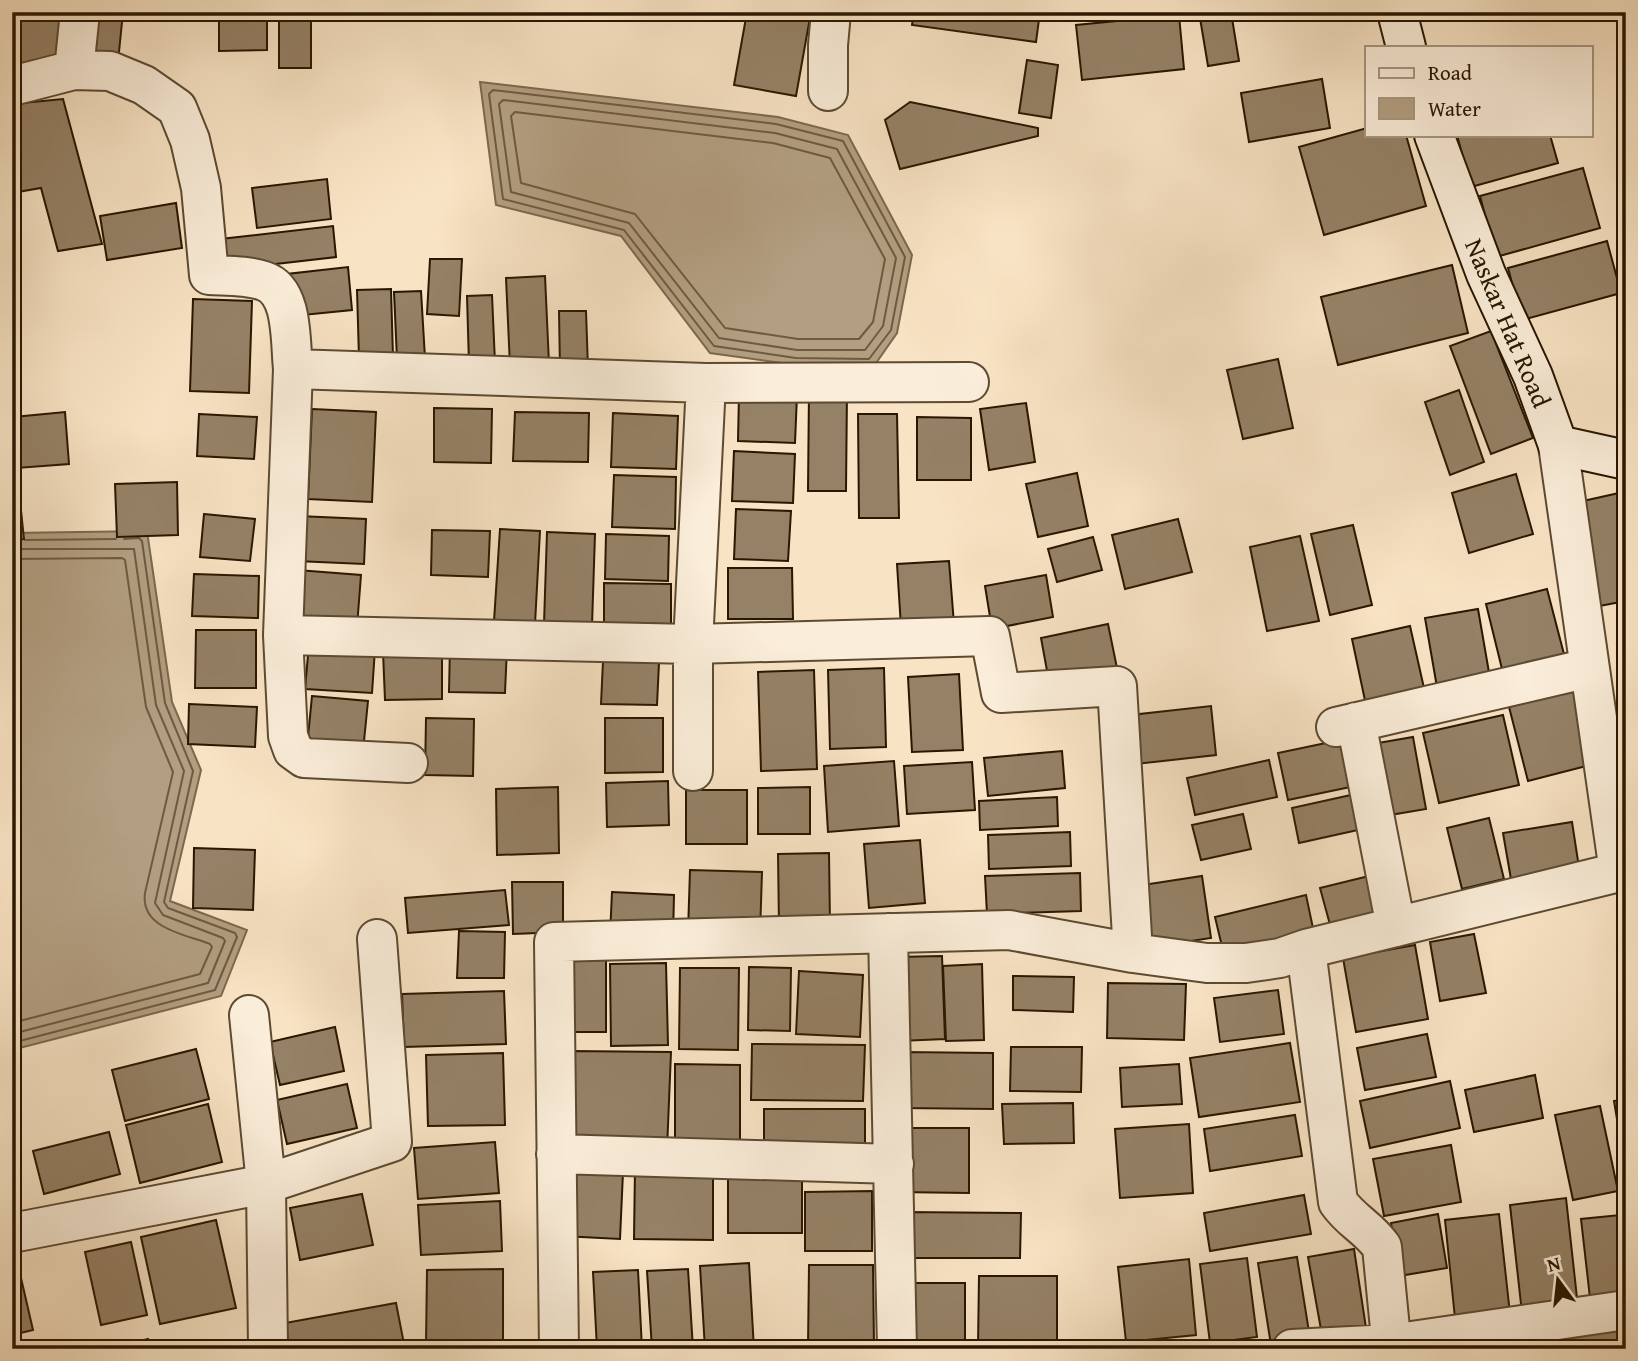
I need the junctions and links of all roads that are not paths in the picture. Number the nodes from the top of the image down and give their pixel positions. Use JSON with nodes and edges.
{"nodes":[{"id":1,"x":80,"y":12,"type":"edge"},
{"id":2,"x":831,"y":12,"type":"edge"},
{"id":3,"x":1397,"y":12,"type":"edge"},
{"id":4,"x":1406,"y":46,"type":"edge"},
{"id":5,"x":74,"y":70,"type":"junction"},
{"id":6,"x":12,"y":86,"type":"edge"},
{"id":7,"x":828,"y":91,"type":"dead end"},
{"id":8,"x":1434,"y":136,"type":"edge"},
{"id":9,"x":293,"y":369,"type":"junction"},
{"id":10,"x":969,"y":382,"type":"dead end"},
{"id":11,"x":706,"y":383,"type":"junction"},
{"id":12,"x":1558,"y":445,"type":"junction"},
{"id":13,"x":1626,"y":460,"type":"edge"},
{"id":14,"x":283,"y":635,"type":"junction"},
{"id":15,"x":694,"y":645,"type":"junction"},
{"id":16,"x":1589,"y":668,"type":"junction"},
{"id":17,"x":408,"y":763,"type":"dead end"},
{"id":18,"x":693,"y":772,"type":"dead end"},
{"id":19,"x":1396,"y":927,"type":"junction"},
{"id":20,"x":888,"y":933,"type":"junction"},
{"id":21,"x":377,"y":939,"type":"dead end"},
{"id":22,"x":1306,"y":949,"type":"junction"},
{"id":23,"x":1133,"y":953,"type":"junction"},
{"id":24,"x":248,"y":1015,"type":"dead end"},
{"id":25,"x":556,"y":1154,"type":"junction"},
{"id":26,"x":894,"y":1164,"type":"junction"},
{"id":27,"x":266,"y":1184,"type":"junction"},
{"id":28,"x":12,"y":1233,"type":"edge"},
{"id":29,"x":1626,"y":1310,"type":"edge"},
{"id":30,"x":1391,"y":1346,"type":"edge"},
{"id":31,"x":268,"y":1349,"type":"edge"},
{"id":32,"x":559,"y":1349,"type":"edge"},
{"id":33,"x":897,"y":1349,"type":"edge"},
{"id":34,"x":1292,"y":1349,"type":"edge"}],
"edges":[{"from":1,"to":5,"type":"street"},
{"from":2,"to":7,"type":"street"},
{"from":3,"to":4,"type":"street"},
{"from":5,"to":6,"type":"street"},
{"from":5,"to":9,"type":"street"},
{"from":8,"to":12,"type":"street","name":"Naskar Hat Road"},
{"from":9,"to":11,"type":"street"},
{"from":9,"to":14,"type":"street"},
{"from":10,"to":11,"type":"street"},
{"from":11,"to":15,"type":"street"},
{"from":12,"to":13,"type":"street"},
{"from":12,"to":16,"type":"street","name":"Naskar Hat Road"},
{"from":14,"to":15,"type":"street"},
{"from":14,"to":17,"type":"street"},
{"from":15,"to":18,"type":"street"},
{"from":15,"to":23,"type":"street"},
{"from":16,"to":19,"type":"street","name":"Naskar Hat Road"},
{"from":16,"to":19,"type":"street"},
{"from":19,"to":22,"type":"street"},
{"from":20,"to":23,"type":"street"},
{"from":20,"to":25,"type":"street"},
{"from":20,"to":26,"type":"street"},
{"from":21,"to":27,"type":"street"},
{"from":22,"to":23,"type":"street"},
{"from":22,"to":30,"type":"street"},
{"from":24,"to":27,"type":"street"},
{"from":25,"to":26,"type":"street"},
{"from":25,"to":32,"type":"street"},
{"from":26,"to":33,"type":"street"},
{"from":27,"to":28,"type":"street"},
{"from":27,"to":31,"type":"street"},
{"from":29,"to":30,"type":"street"},
{"from":30,"to":34,"type":"street"}]}
